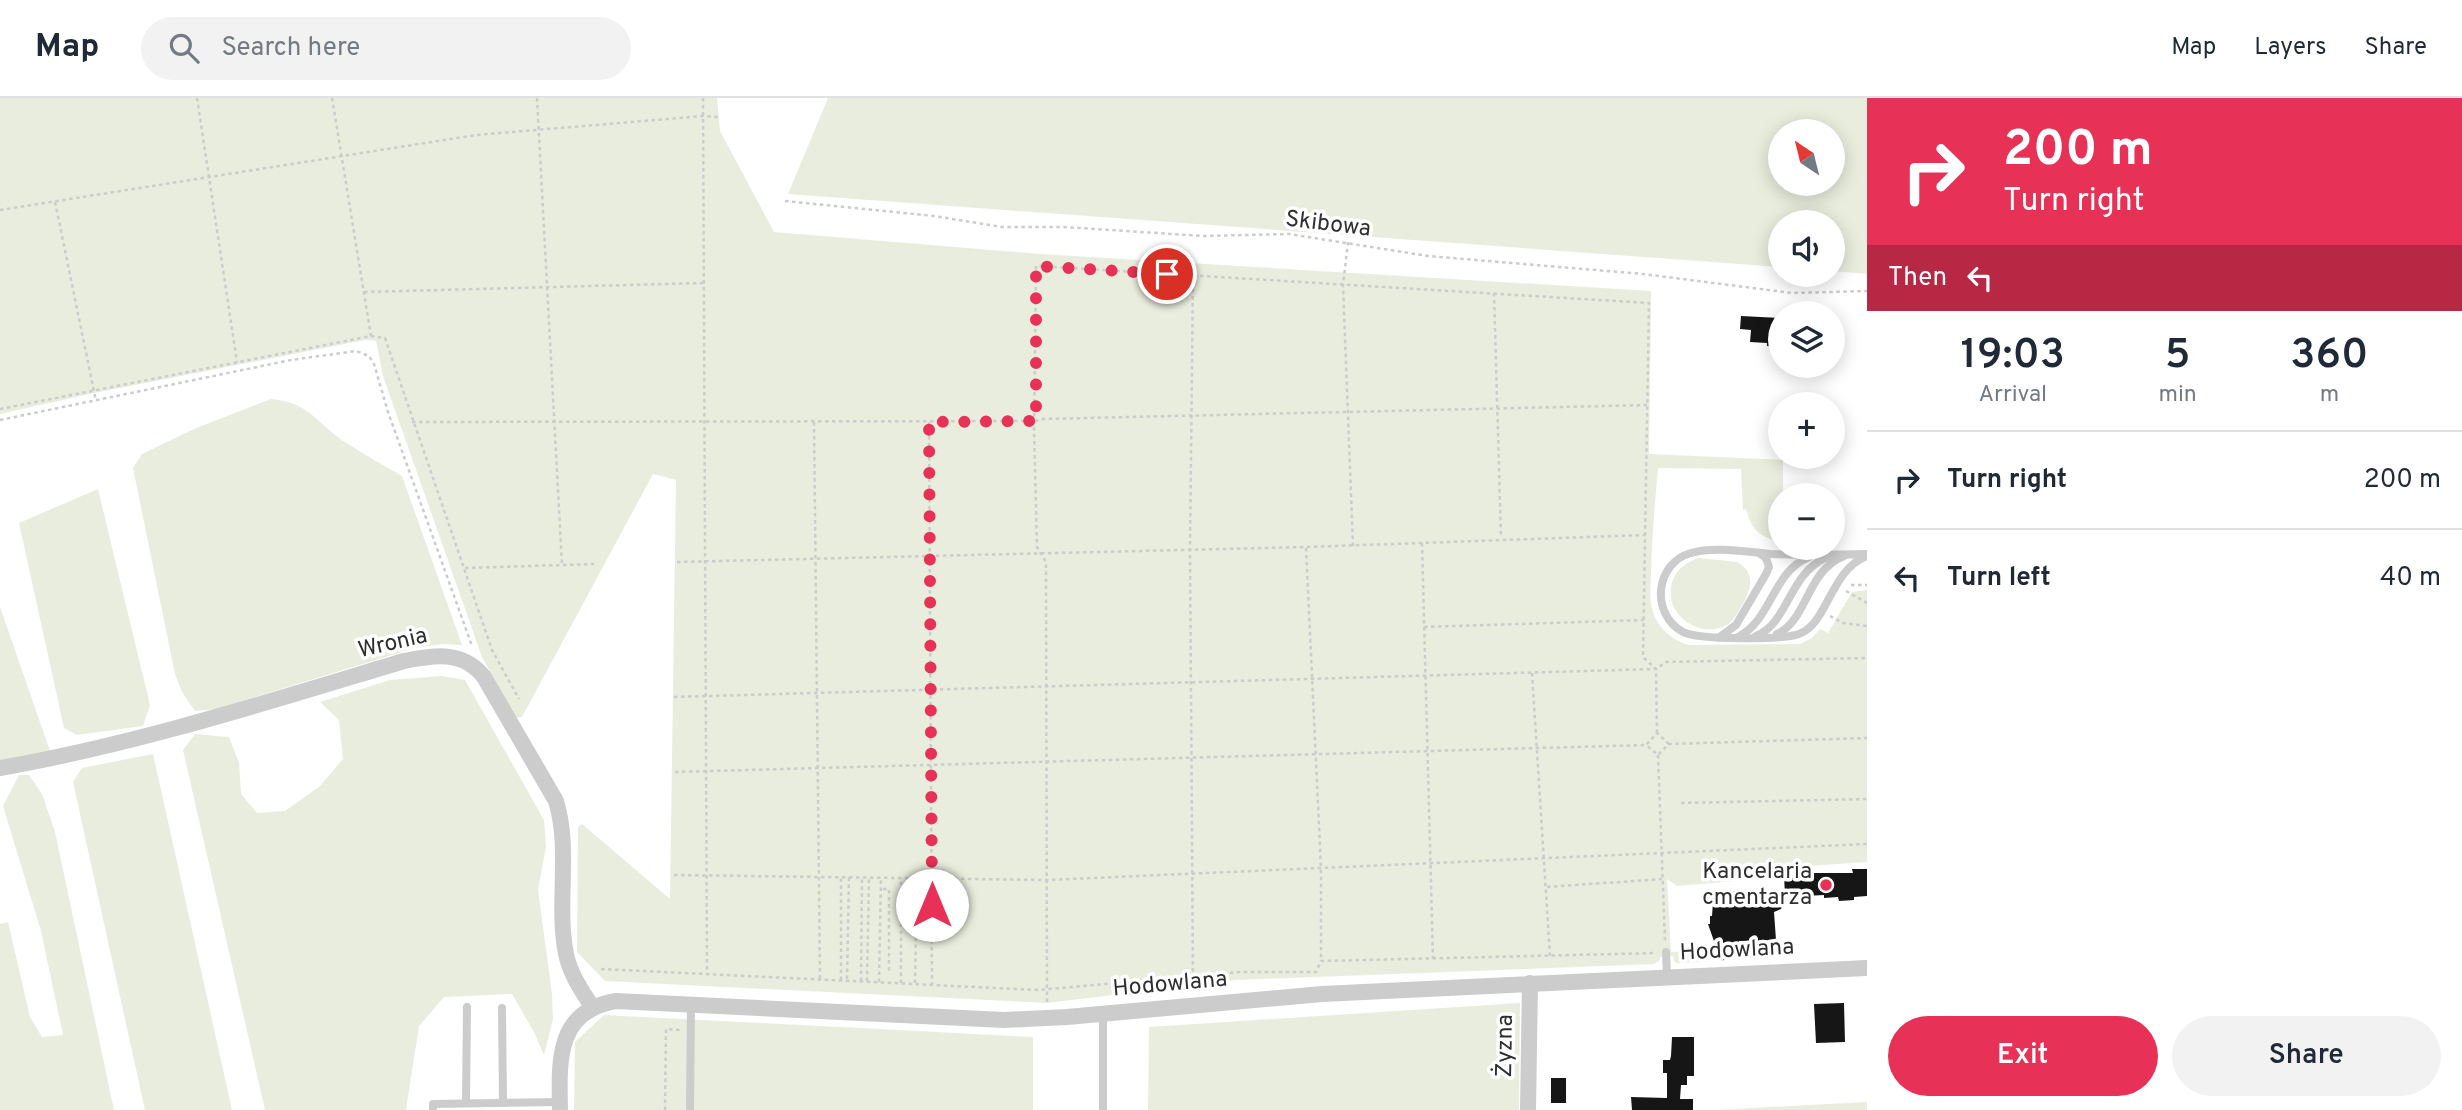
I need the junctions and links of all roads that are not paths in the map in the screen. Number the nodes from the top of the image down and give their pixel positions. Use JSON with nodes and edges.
{"nodes":[{"id":1,"x":1759,"y":553,"type":"junction"},
{"id":2,"x":1768,"y":553,"type":"edge"},
{"id":3,"x":1854,"y":554,"type":"junction"},
{"id":4,"x":1845,"y":555,"type":"edge"},
{"id":5,"x":1867,"y":555,"type":"edge"},
{"id":6,"x":1804,"y":560,"type":"edge"},
{"id":7,"x":1819,"y":560,"type":"edge"},
{"id":8,"x":1770,"y":636,"type":"junction"},
{"id":9,"x":1752,"y":637,"type":"junction"},
{"id":10,"x":1714,"y":638,"type":"junction"},
{"id":11,"x":1734,"y":638,"type":"junction"},
{"id":12,"x":0,"y":768,"type":"edge"},
{"id":13,"x":1666,"y":952,"type":"road end"},
{"id":14,"x":1867,"y":968,"type":"edge"},
{"id":15,"x":1667,"y":976,"type":"junction"},
{"id":16,"x":1530,"y":983,"type":"junction"},
{"id":17,"x":691,"y":1004,"type":"junction"},
{"id":18,"x":467,"y":1007,"type":"dead end"},
{"id":19,"x":502,"y":1008,"type":"dead end"},
{"id":20,"x":593,"y":1008,"type":"junction"},
{"id":21,"x":1103,"y":1014,"type":"junction"},
{"id":22,"x":506,"y":1105,"type":"edge"},
{"id":23,"x":469,"y":1106,"type":"edge"},
{"id":24,"x":560,"y":1106,"type":"edge"},
{"id":25,"x":433,"y":1110,"type":"edge"},
{"id":26,"x":690,"y":1110,"type":"edge"},
{"id":27,"x":1103,"y":1110,"type":"edge"},
{"id":28,"x":1528,"y":1110,"type":"edge"}],
"edges":[{"from":1,"to":2,"type":"lane"},
{"from":1,"to":10,"type":"lane"},
{"from":1,"to":10,"type":"lane"},
{"from":3,"to":4,"type":"lane"},
{"from":3,"to":5,"type":"lane"},
{"from":3,"to":8,"type":"lane"},
{"from":5,"to":8,"type":"lane"},
{"from":6,"to":11,"type":"lane"},
{"from":7,"to":9,"type":"lane"},
{"from":8,"to":9,"type":"lane"},
{"from":9,"to":11,"type":"lane"},
{"from":10,"to":11,"type":"lane"},
{"from":12,"to":20,"type":"street","name":"Wronia"},
{"from":13,"to":15,"type":"lane"},
{"from":14,"to":15,"type":"street","name":"Hodowlana"},
{"from":15,"to":16,"type":"street","name":"Hodowlana"},
{"from":16,"to":21,"type":"street","name":"Hodowlana"},
{"from":16,"to":28,"type":"street","name":"Żyzna"},
{"from":17,"to":20,"type":"street","name":"Hodowlana"},
{"from":17,"to":21,"type":"street","name":"Hodowlana"},
{"from":17,"to":26,"type":"lane"},
{"from":18,"to":23,"type":"lane"},
{"from":19,"to":22,"type":"lane"},
{"from":20,"to":24,"type":"street"},
{"from":21,"to":27,"type":"lane"},
{"from":22,"to":23,"type":"lane"},
{"from":22,"to":24,"type":"lane"},
{"from":23,"to":25,"type":"lane"}]}
